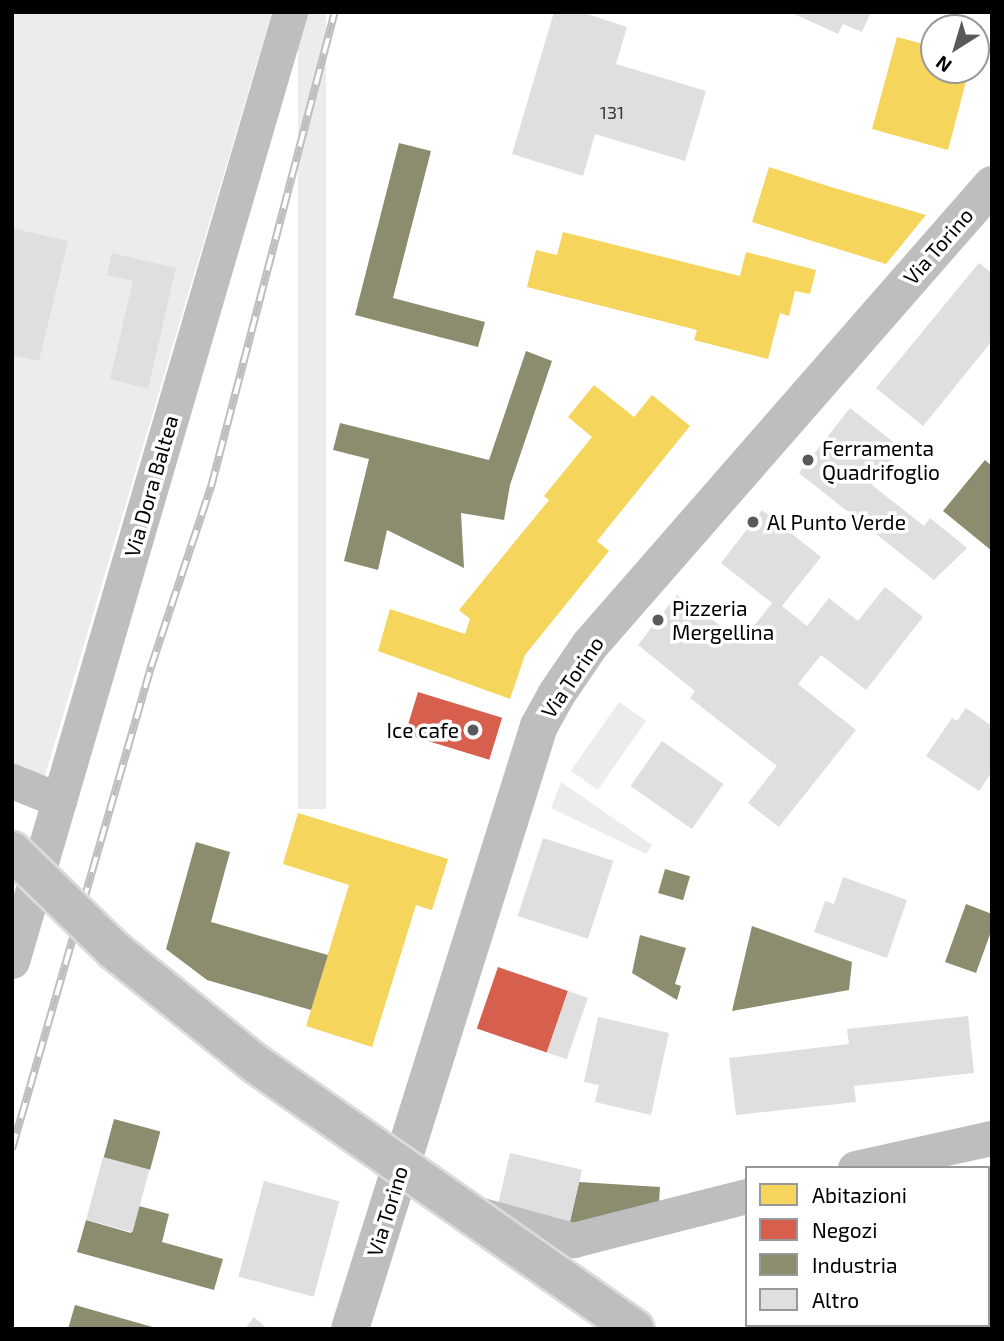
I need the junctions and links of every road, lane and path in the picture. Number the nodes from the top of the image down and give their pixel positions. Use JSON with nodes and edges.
{"nodes":[{"id":1,"x":290,"y":12,"type":"edge"},
{"id":2,"x":992,"y":185,"type":"edge"},
{"id":3,"x":12,"y":780,"type":"edge"},
{"id":4,"x":59,"y":800,"type":"junction"},
{"id":5,"x":12,"y":851,"type":"edge"},
{"id":6,"x":12,"y":961,"type":"edge"},
{"id":7,"x":992,"y":1138,"type":"edge"},
{"id":8,"x":864,"y":1166,"type":"edge"},
{"id":9,"x":395,"y":1185,"type":"junction"},
{"id":10,"x":745,"y":1197,"type":"edge"},
{"id":11,"x":350,"y":1329,"type":"edge"},
{"id":12,"x":634,"y":1329,"type":"edge"}],
"edges":[{"from":1,"to":4,"type":"street","name":"Via Dora Baltea"},
{"from":2,"to":9,"type":"street","name":"Via Torino"},
{"from":3,"to":4,"type":"street"},
{"from":4,"to":6,"type":"street","name":"Via Dora Baltea"},
{"from":5,"to":12,"type":"street","bridge":true},
{"from":7,"to":8,"type":"street"},
{"from":9,"to":10,"type":"street"},
{"from":9,"to":11,"type":"street","name":"Via Torino"}]}
